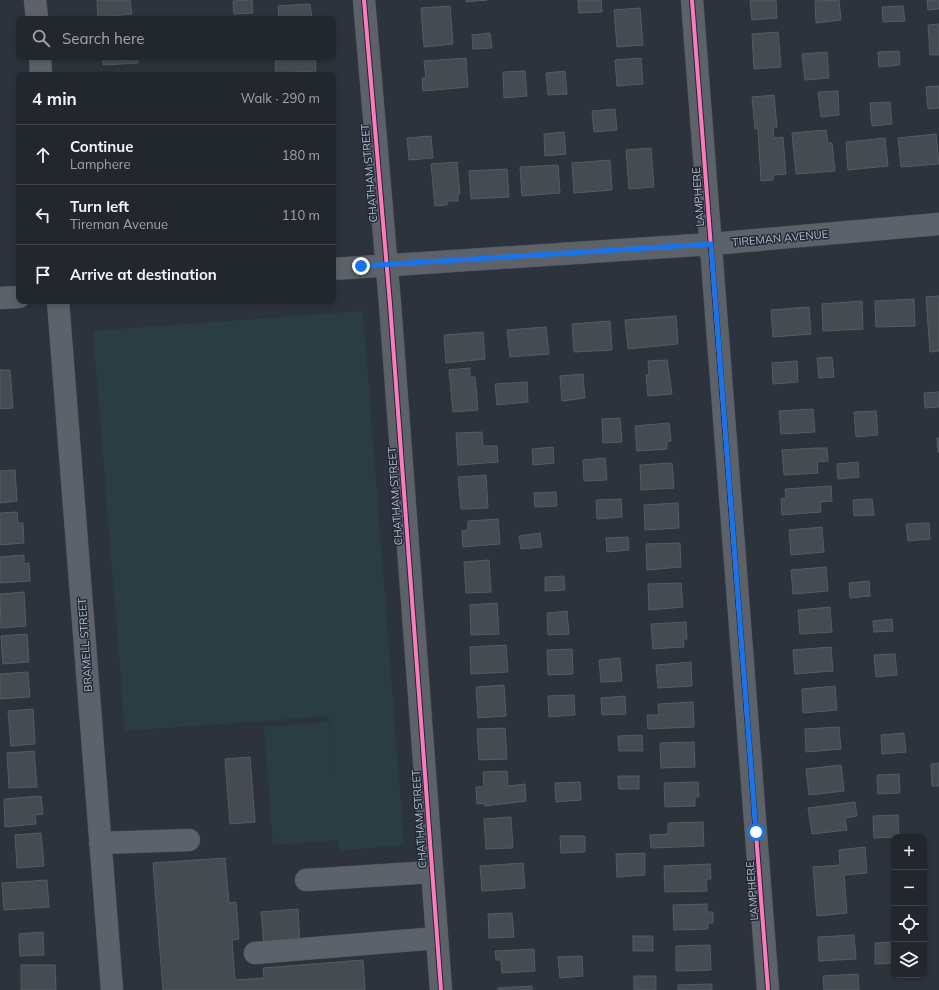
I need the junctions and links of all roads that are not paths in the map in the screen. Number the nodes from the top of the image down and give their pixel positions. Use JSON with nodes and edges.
{"nodes":[{"id":1,"x":35,"y":0,"type":"edge"},
{"id":2,"x":364,"y":0,"type":"edge"},
{"id":3,"x":692,"y":0,"type":"edge"},
{"id":4,"x":37,"y":16,"type":"edge"},
{"id":5,"x":40,"y":60,"type":"edge"},
{"id":6,"x":41,"y":72,"type":"edge"},
{"id":7,"x":939,"y":224,"type":"edge"},
{"id":8,"x":711,"y":244,"type":"junction"},
{"id":9,"x":386,"y":264,"type":"junction"},
{"id":10,"x":336,"y":269,"type":"edge"},
{"id":11,"x":16,"y":297,"type":"edge"},
{"id":12,"x":0,"y":298,"type":"edge"},
{"id":13,"x":58,"y":304,"type":"edge"},
{"id":14,"x":189,"y":840,"type":"dead end"},
{"id":15,"x":100,"y":843,"type":"junction"},
{"id":16,"x":432,"y":872,"type":"junction"},
{"id":17,"x":306,"y":880,"type":"dead end"},
{"id":18,"x":437,"y":938,"type":"junction"},
{"id":19,"x":255,"y":953,"type":"dead end"},
{"id":20,"x":112,"y":990,"type":"edge"},
{"id":21,"x":441,"y":990,"type":"edge"},
{"id":22,"x":768,"y":990,"type":"edge"}],
"edges":[{"from":1,"to":4,"type":"street"},
{"from":2,"to":9,"type":"street","name":"CHATHAM STREET"},
{"from":3,"to":8,"type":"street","name":"LAMPHERE"},
{"from":5,"to":6,"type":"street"},
{"from":7,"to":8,"type":"street","name":"TIREMAN AVENUE"},
{"from":8,"to":9,"type":"street","name":"TIREMAN AVENUE"},
{"from":8,"to":22,"type":"street","name":"LAMPHERE"},
{"from":9,"to":10,"type":"street","name":"TIREMAN AVENUE"},
{"from":9,"to":16,"type":"street","name":"CHATHAM STREET"},
{"from":11,"to":12,"type":"street"},
{"from":13,"to":15,"type":"street","name":"BRAMELL STREET"},
{"from":14,"to":15,"type":"street"},
{"from":15,"to":20,"type":"street","name":"BRAMELL STREET"},
{"from":16,"to":17,"type":"street"},
{"from":16,"to":18,"type":"street","name":"CHATHAM STREET"},
{"from":18,"to":19,"type":"street"},
{"from":18,"to":21,"type":"street","name":"CHATHAM STREET"}]}
